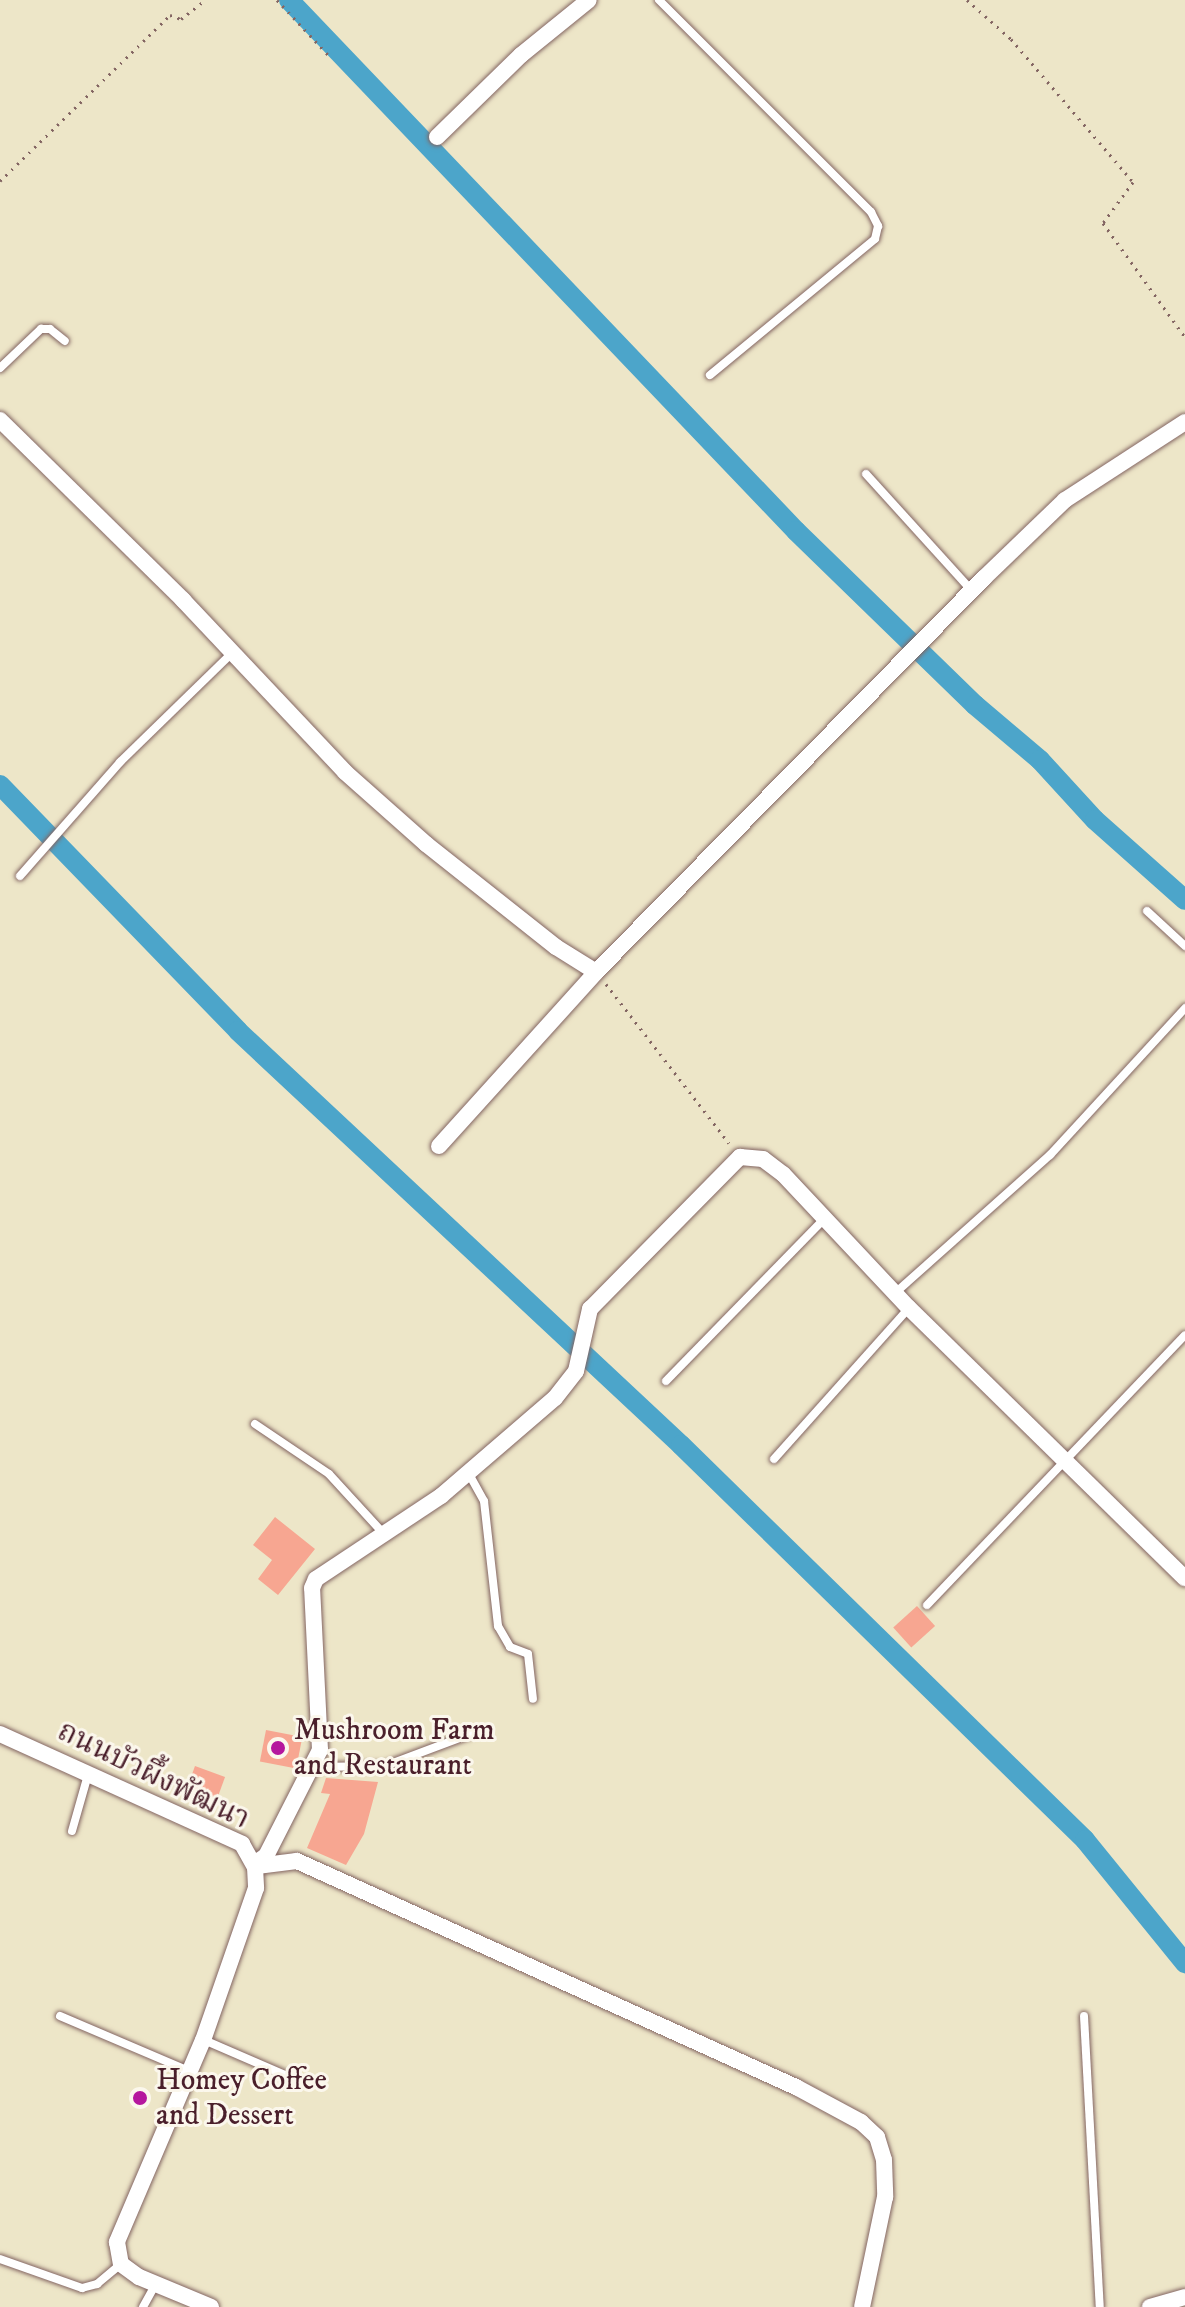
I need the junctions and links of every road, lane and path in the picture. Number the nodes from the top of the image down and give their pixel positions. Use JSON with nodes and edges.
{"nodes":[{"id":1,"x":205,"y":0,"type":"edge"},
{"id":2,"x":277,"y":0,"type":"edge"},
{"id":3,"x":589,"y":0,"type":"edge"},
{"id":4,"x":659,"y":0,"type":"edge"},
{"id":5,"x":967,"y":0,"type":"edge"},
{"id":6,"x":331,"y":58,"type":"dead end"},
{"id":7,"x":437,"y":137,"type":"dead end"},
{"id":8,"x":0,"y":181,"type":"edge"},
{"id":9,"x":1185,"y":337,"type":"edge"},
{"id":10,"x":65,"y":341,"type":"dead end"},
{"id":11,"x":0,"y":368,"type":"edge"},
{"id":12,"x":710,"y":375,"type":"dead end"},
{"id":13,"x":0,"y":420,"type":"edge"},
{"id":14,"x":1185,"y":422,"type":"edge"},
{"id":15,"x":866,"y":474,"type":"dead end"},
{"id":16,"x":972,"y":591,"type":"junction"},
{"id":17,"x":232,"y":653,"type":"junction"},
{"id":18,"x":20,"y":876,"type":"dead end"},
{"id":19,"x":1147,"y":911,"type":"dead end"},
{"id":20,"x":1185,"y":946,"type":"edge"},
{"id":21,"x":596,"y":972,"type":"junction"},
{"id":22,"x":1185,"y":1008,"type":"edge"},
{"id":23,"x":439,"y":1146,"type":"dead end"},
{"id":24,"x":740,"y":1157,"type":"junction"},
{"id":25,"x":825,"y":1218,"type":"junction"},
{"id":26,"x":895,"y":1293,"type":"junction"},
{"id":27,"x":909,"y":1308,"type":"junction"},
{"id":28,"x":1185,"y":1335,"type":"edge"},
{"id":29,"x":666,"y":1381,"type":"dead end"},
{"id":30,"x":255,"y":1424,"type":"dead end"},
{"id":31,"x":774,"y":1459,"type":"dead end"},
{"id":32,"x":1065,"y":1463,"type":"junction"},
{"id":33,"x":469,"y":1474,"type":"junction"},
{"id":34,"x":384,"y":1534,"type":"junction"},
{"id":35,"x":1185,"y":1578,"type":"edge"},
{"id":36,"x":927,"y":1605,"type":"dead end"},
{"id":37,"x":533,"y":1699,"type":"dead end"},
{"id":38,"x":0,"y":1734,"type":"edge"},
{"id":39,"x":470,"y":1734,"type":"dead end"},
{"id":40,"x":310,"y":1767,"type":"junction"},
{"id":41,"x":88,"y":1775,"type":"junction"},
{"id":42,"x":72,"y":1831,"type":"dead end"},
{"id":43,"x":254,"y":1865,"type":"junction"},
{"id":44,"x":60,"y":2016,"type":"dead end"},
{"id":45,"x":1084,"y":2016,"type":"dead end"},
{"id":46,"x":203,"y":2040,"type":"junction"},
{"id":47,"x":189,"y":2071,"type":"junction"},
{"id":48,"x":287,"y":2076,"type":"dead end"},
{"id":49,"x":0,"y":2259,"type":"edge"},
{"id":50,"x":121,"y":2264,"type":"junction"},
{"id":51,"x":155,"y":2285,"type":"junction"},
{"id":52,"x":1185,"y":2297,"type":"edge"},
{"id":53,"x":143,"y":2307,"type":"edge"},
{"id":54,"x":211,"y":2307,"type":"edge"},
{"id":55,"x":862,"y":2307,"type":"edge"},
{"id":56,"x":1100,"y":2307,"type":"edge"},
{"id":57,"x":1150,"y":2307,"type":"edge"}],
"edges":[{"from":1,"to":8,"type":"path"},
{"from":2,"to":6,"type":"path"},
{"from":3,"to":7,"type":"street"},
{"from":4,"to":12,"type":"lane"},
{"from":5,"to":9,"type":"path"},
{"from":10,"to":11,"type":"lane"},
{"from":13,"to":17,"type":"street"},
{"from":14,"to":16,"type":"street"},
{"from":15,"to":16,"type":"lane"},
{"from":16,"to":21,"type":"street"},
{"from":17,"to":18,"type":"lane"},
{"from":17,"to":21,"type":"street"},
{"from":19,"to":20,"type":"lane"},
{"from":21,"to":23,"type":"street"},
{"from":21,"to":24,"type":"path"},
{"from":22,"to":26,"type":"lane"},
{"from":24,"to":25,"type":"street"},
{"from":24,"to":33,"type":"street"},
{"from":25,"to":26,"type":"street"},
{"from":25,"to":29,"type":"lane"},
{"from":26,"to":27,"type":"street"},
{"from":27,"to":31,"type":"lane"},
{"from":27,"to":32,"type":"street"},
{"from":28,"to":32,"type":"lane"},
{"from":30,"to":34,"type":"lane"},
{"from":32,"to":35,"type":"street"},
{"from":32,"to":36,"type":"lane"},
{"from":33,"to":34,"type":"street"},
{"from":33,"to":37,"type":"lane"},
{"from":34,"to":40,"type":"street"},
{"from":38,"to":41,"type":"street","name":"ถนนบัวผึ้งพัฒนา"},
{"from":39,"to":40,"type":"lane"},
{"from":40,"to":43,"type":"street"},
{"from":41,"to":42,"type":"lane"},
{"from":41,"to":43,"type":"street","name":"ถนนบัวผึ้งพัฒนา"},
{"from":43,"to":46,"type":"street","name":"ถนนบัวผึ้งพัฒนา"},
{"from":43,"to":55,"type":"street"},
{"from":44,"to":47,"type":"lane"},
{"from":45,"to":56,"type":"lane"},
{"from":46,"to":47,"type":"street"},
{"from":46,"to":48,"type":"lane"},
{"from":47,"to":50,"type":"street"},
{"from":49,"to":50,"type":"lane"},
{"from":50,"to":51,"type":"street"},
{"from":51,"to":53,"type":"lane"},
{"from":51,"to":54,"type":"street"},
{"from":52,"to":57,"type":"street"}]}
